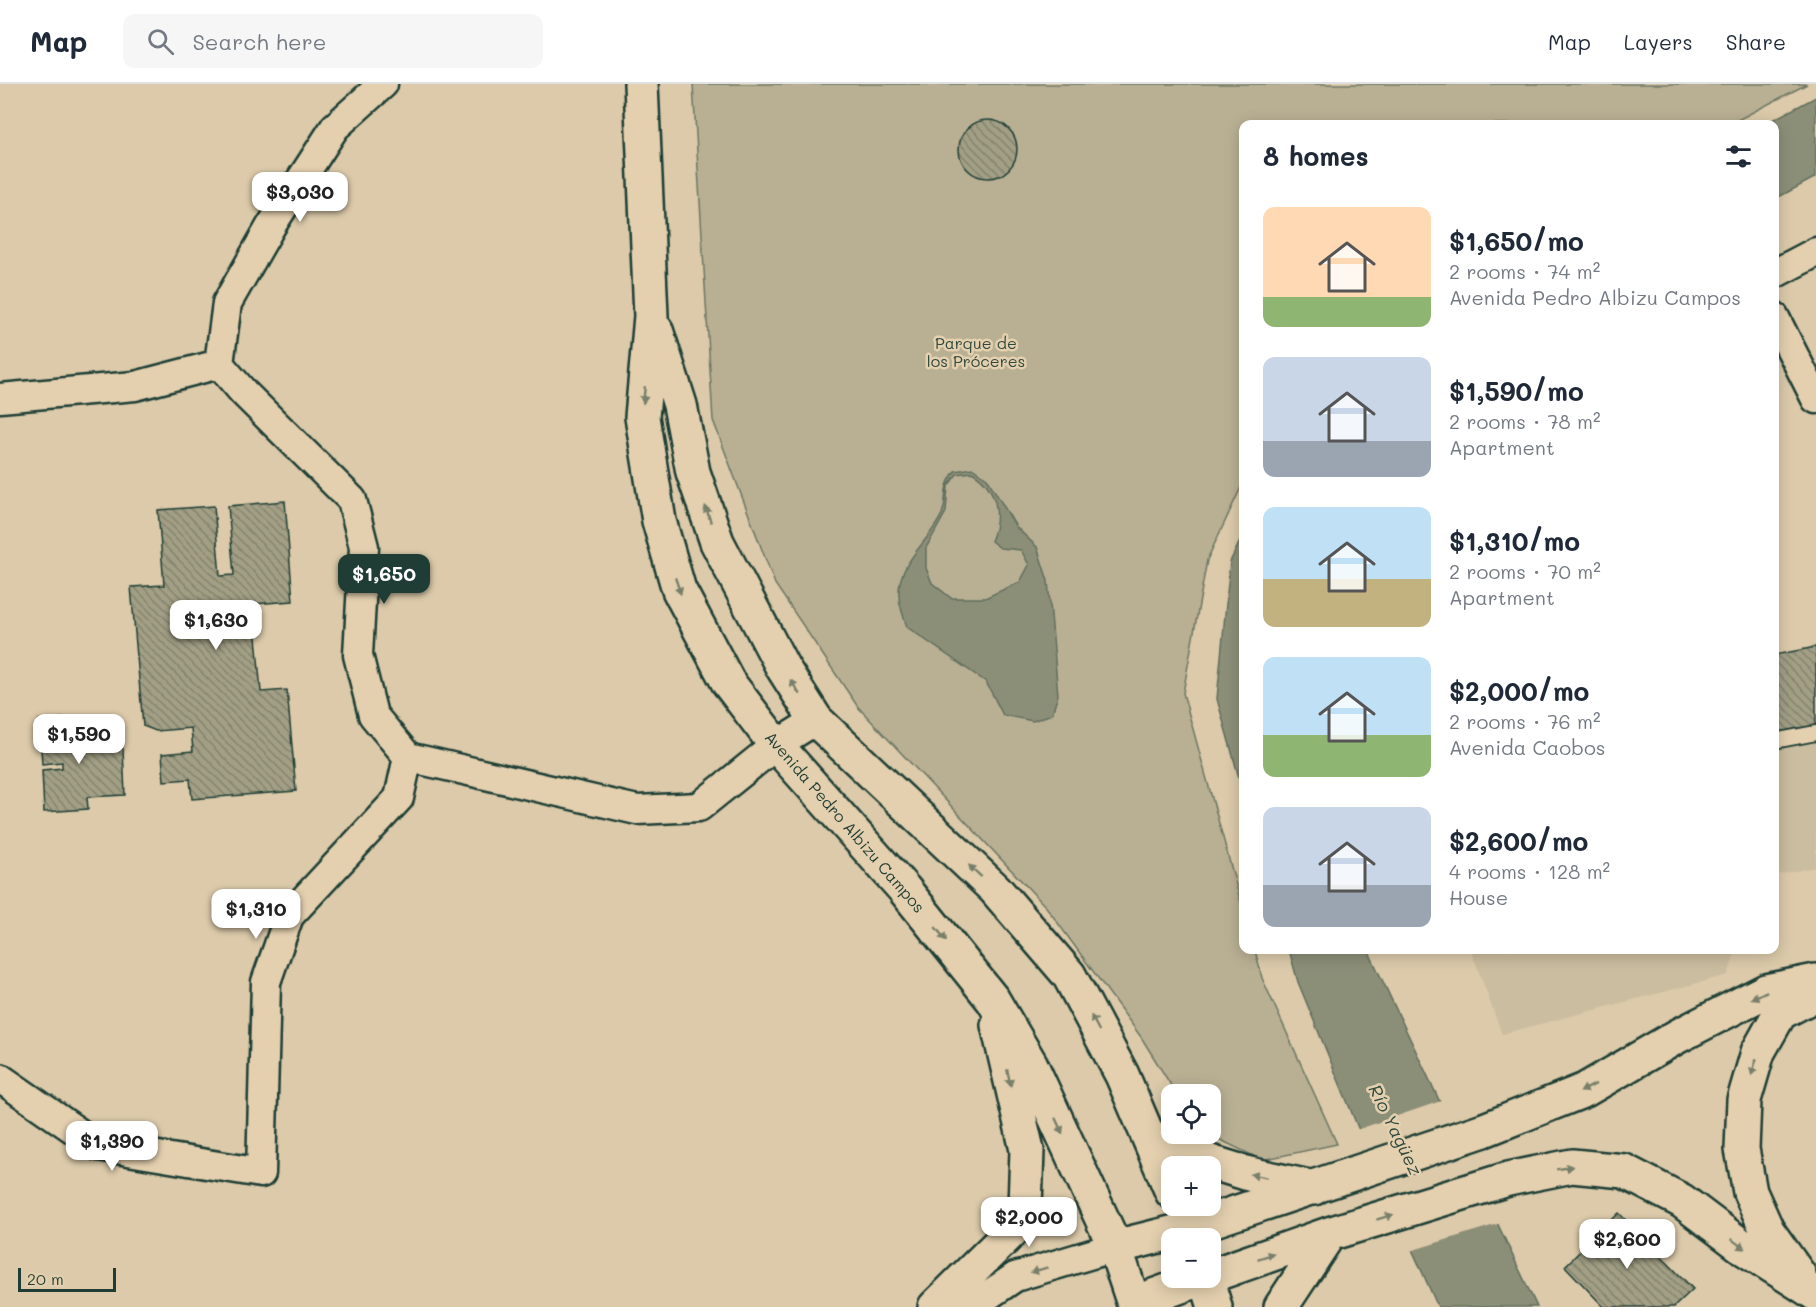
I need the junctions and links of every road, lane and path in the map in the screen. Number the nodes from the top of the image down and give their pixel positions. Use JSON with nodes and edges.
{"nodes":[{"id":1,"x":383,"y":84,"type":"edge"},
{"id":2,"x":641,"y":84,"type":"edge"},
{"id":3,"x":1816,"y":252,"type":"edge"},
{"id":4,"x":1779,"y":271,"type":"edge"},
{"id":5,"x":651,"y":316,"type":"junction"},
{"id":6,"x":1779,"y":326,"type":"edge"},
{"id":7,"x":219,"y":364,"type":"junction"},
{"id":8,"x":0,"y":398,"type":"edge"},
{"id":9,"x":1816,"y":399,"type":"edge"},
{"id":10,"x":816,"y":720,"type":"junction"},
{"id":11,"x":1816,"y":734,"type":"edge"},
{"id":12,"x":1779,"y":740,"type":"edge"},
{"id":13,"x":776,"y":745,"type":"junction"},
{"id":14,"x":408,"y":757,"type":"junction"},
{"id":15,"x":1816,"y":981,"type":"edge"},
{"id":16,"x":1816,"y":994,"type":"edge"},
{"id":17,"x":993,"y":1000,"type":"junction"},
{"id":18,"x":1122,"y":1075,"type":"junction"},
{"id":19,"x":0,"y":1078,"type":"edge"},
{"id":20,"x":1161,"y":1124,"type":"edge"},
{"id":21,"x":1186,"y":1144,"type":"edge"},
{"id":22,"x":1161,"y":1166,"type":"edge"},
{"id":23,"x":1316,"y":1188,"type":"junction"},
{"id":24,"x":1185,"y":1225,"type":"edge"},
{"id":25,"x":1329,"y":1234,"type":"junction"},
{"id":26,"x":1115,"y":1247,"type":"junction"},
{"id":27,"x":1221,"y":1271,"type":"edge"},
{"id":28,"x":1178,"y":1288,"type":"edge"},
{"id":29,"x":1208,"y":1288,"type":"edge"},
{"id":30,"x":1813,"y":1293,"type":"edge"},
{"id":31,"x":1130,"y":1306,"type":"edge"},
{"id":32,"x":935,"y":1307,"type":"edge"},
{"id":33,"x":971,"y":1307,"type":"edge"},
{"id":34,"x":1215,"y":1307,"type":"edge"},
{"id":35,"x":1281,"y":1307,"type":"edge"}],
"edges":[{"from":1,"to":7,"type":"street"},
{"from":2,"to":5,"type":"main road","name":"Avenida Pedro Albizu Campos"},
{"from":3,"to":4,"type":"street"},
{"from":10,"to":5,"type":"main road","name":"Avenida Pedro Albizu Campos","one_way":true},
{"from":5,"to":13,"type":"main road","name":"Avenida Pedro Albizu Campos","one_way":true},
{"from":6,"to":9,"type":"street"},
{"from":7,"to":8,"type":"street"},
{"from":7,"to":14,"type":"street"},
{"from":10,"to":13,"type":"street"},
{"from":18,"to":10,"type":"main road","name":"Avenida Pedro Albizu Campos","one_way":true},
{"from":11,"to":12,"type":"lane"},
{"from":13,"to":14,"type":"street"},
{"from":13,"to":17,"type":"main road","name":"Avenida Pedro Albizu Campos","one_way":true},
{"from":14,"to":19,"type":"street"},
{"from":15,"to":23,"type":"main road","one_way":true},
{"from":16,"to":30,"type":"main road","one_way":true},
{"from":17,"to":26,"type":"main road","name":"Avenida Pedro Albizu Campos","one_way":true},
{"from":17,"to":32,"type":"main road","one_way":true},
{"from":18,"to":20,"type":"main road"},
{"from":18,"to":22,"type":"main road","name":"Avenida Pedro Albizu Campos"},
{"from":23,"to":21,"type":"main road","one_way":true},
{"from":23,"to":24,"type":"main road"},
{"from":24,"to":26,"type":"main road"},
{"from":27,"to":25,"type":"main road","one_way":true},
{"from":25,"to":30,"type":"main road","one_way":true},
{"from":25,"to":35,"type":"main road"},
{"from":26,"to":31,"type":"main road","name":"Avenida Pedro Albizu Campos"},
{"from":26,"to":33,"type":"street","one_way":true},
{"from":28,"to":31,"type":"main road"},
{"from":29,"to":34,"type":"main road"}]}
